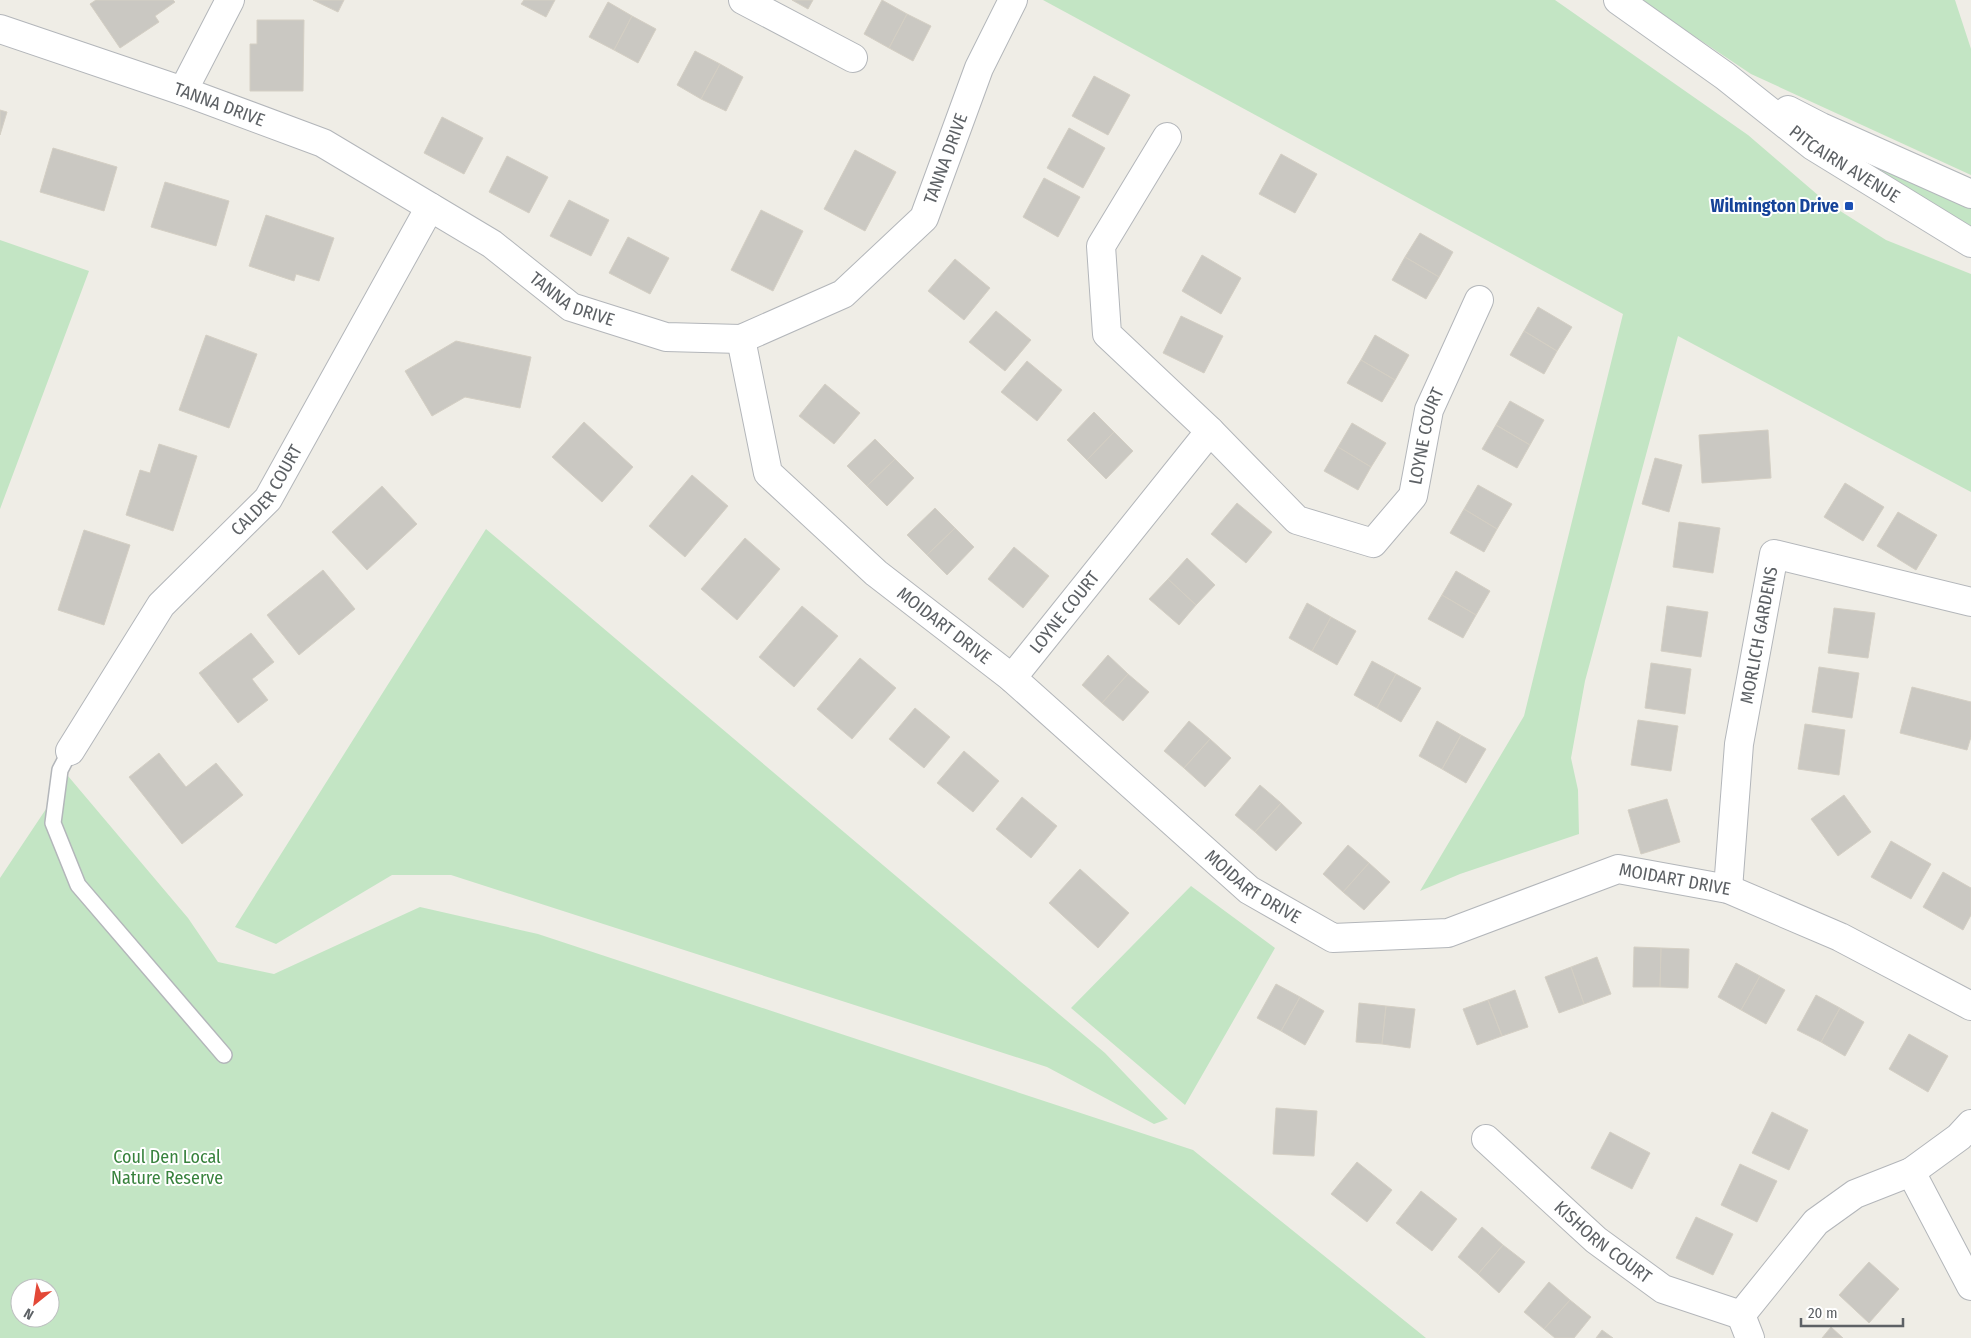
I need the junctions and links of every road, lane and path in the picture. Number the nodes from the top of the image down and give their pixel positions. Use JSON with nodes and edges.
{"nodes":[{"id":1,"x":230,"y":0,"type":"edge"},
{"id":2,"x":744,"y":0,"type":"edge"},
{"id":3,"x":1013,"y":0,"type":"edge"},
{"id":4,"x":1618,"y":0,"type":"edge"},
{"id":5,"x":0,"y":29,"type":"edge"},
{"id":6,"x":853,"y":58,"type":"dead end"},
{"id":7,"x":1725,"y":76,"type":"junction"},
{"id":8,"x":183,"y":91,"type":"junction"},
{"id":9,"x":1167,"y":137,"type":"dead end"},
{"id":10,"x":1971,"y":194,"type":"edge"},
{"id":11,"x":430,"y":207,"type":"junction"},
{"id":12,"x":1971,"y":243,"type":"edge"},
{"id":13,"x":1479,"y":300,"type":"dead end"},
{"id":14,"x":741,"y":339,"type":"junction"},
{"id":15,"x":1210,"y":430,"type":"junction"},
{"id":16,"x":1971,"y":602,"type":"edge"},
{"id":17,"x":1012,"y":678,"type":"junction"},
{"id":18,"x":70,"y":751,"type":"joint"},
{"id":19,"x":1728,"y":889,"type":"junction"},
{"id":20,"x":1971,"y":1006,"type":"edge"},
{"id":21,"x":224,"y":1055,"type":"dead end"},
{"id":22,"x":1971,"y":1124,"type":"edge"},
{"id":23,"x":1486,"y":1139,"type":"dead end"},
{"id":24,"x":1911,"y":1172,"type":"junction"},
{"id":25,"x":1971,"y":1286,"type":"edge"},
{"id":26,"x":1745,"y":1326,"type":"edge"}],
"edges":[{"from":1,"to":8,"type":"street"},
{"from":2,"to":6,"type":"street"},
{"from":3,"to":14,"type":"street","name":"TANNA DRIVE"},
{"from":4,"to":7,"type":"street","name":"PITCAIRN AVENUE"},
{"from":5,"to":8,"type":"street","name":"TANNA DRIVE"},
{"from":7,"to":10,"type":"street","name":"PITCAIRN AVENUE"},
{"from":7,"to":12,"type":"street","name":"PITCAIRN AVENUE"},
{"from":8,"to":11,"type":"street","name":"TANNA DRIVE"},
{"from":9,"to":15,"type":"street","name":"LOYNE COURT"},
{"from":11,"to":14,"type":"street","name":"TANNA DRIVE"},
{"from":11,"to":18,"type":"street","name":"CALDER COURT"},
{"from":13,"to":15,"type":"street","name":"LOYNE COURT"},
{"from":14,"to":17,"type":"street","name":"MOIDART DRIVE"},
{"from":15,"to":17,"type":"street","name":"LOYNE COURT"},
{"from":16,"to":19,"type":"street","name":"MORLICH GARDENS"},
{"from":17,"to":19,"type":"street","name":"MOIDART DRIVE"},
{"from":18,"to":21,"type":"lane"},
{"from":19,"to":20,"type":"street","name":"MOIDART DRIVE"},
{"from":22,"to":24,"type":"street","name":"KISHORN COURT"},
{"from":23,"to":26,"type":"street","name":"KISHORN COURT"},
{"from":24,"to":25,"type":"street"},
{"from":24,"to":26,"type":"street","name":"KISHORN COURT"}]}
